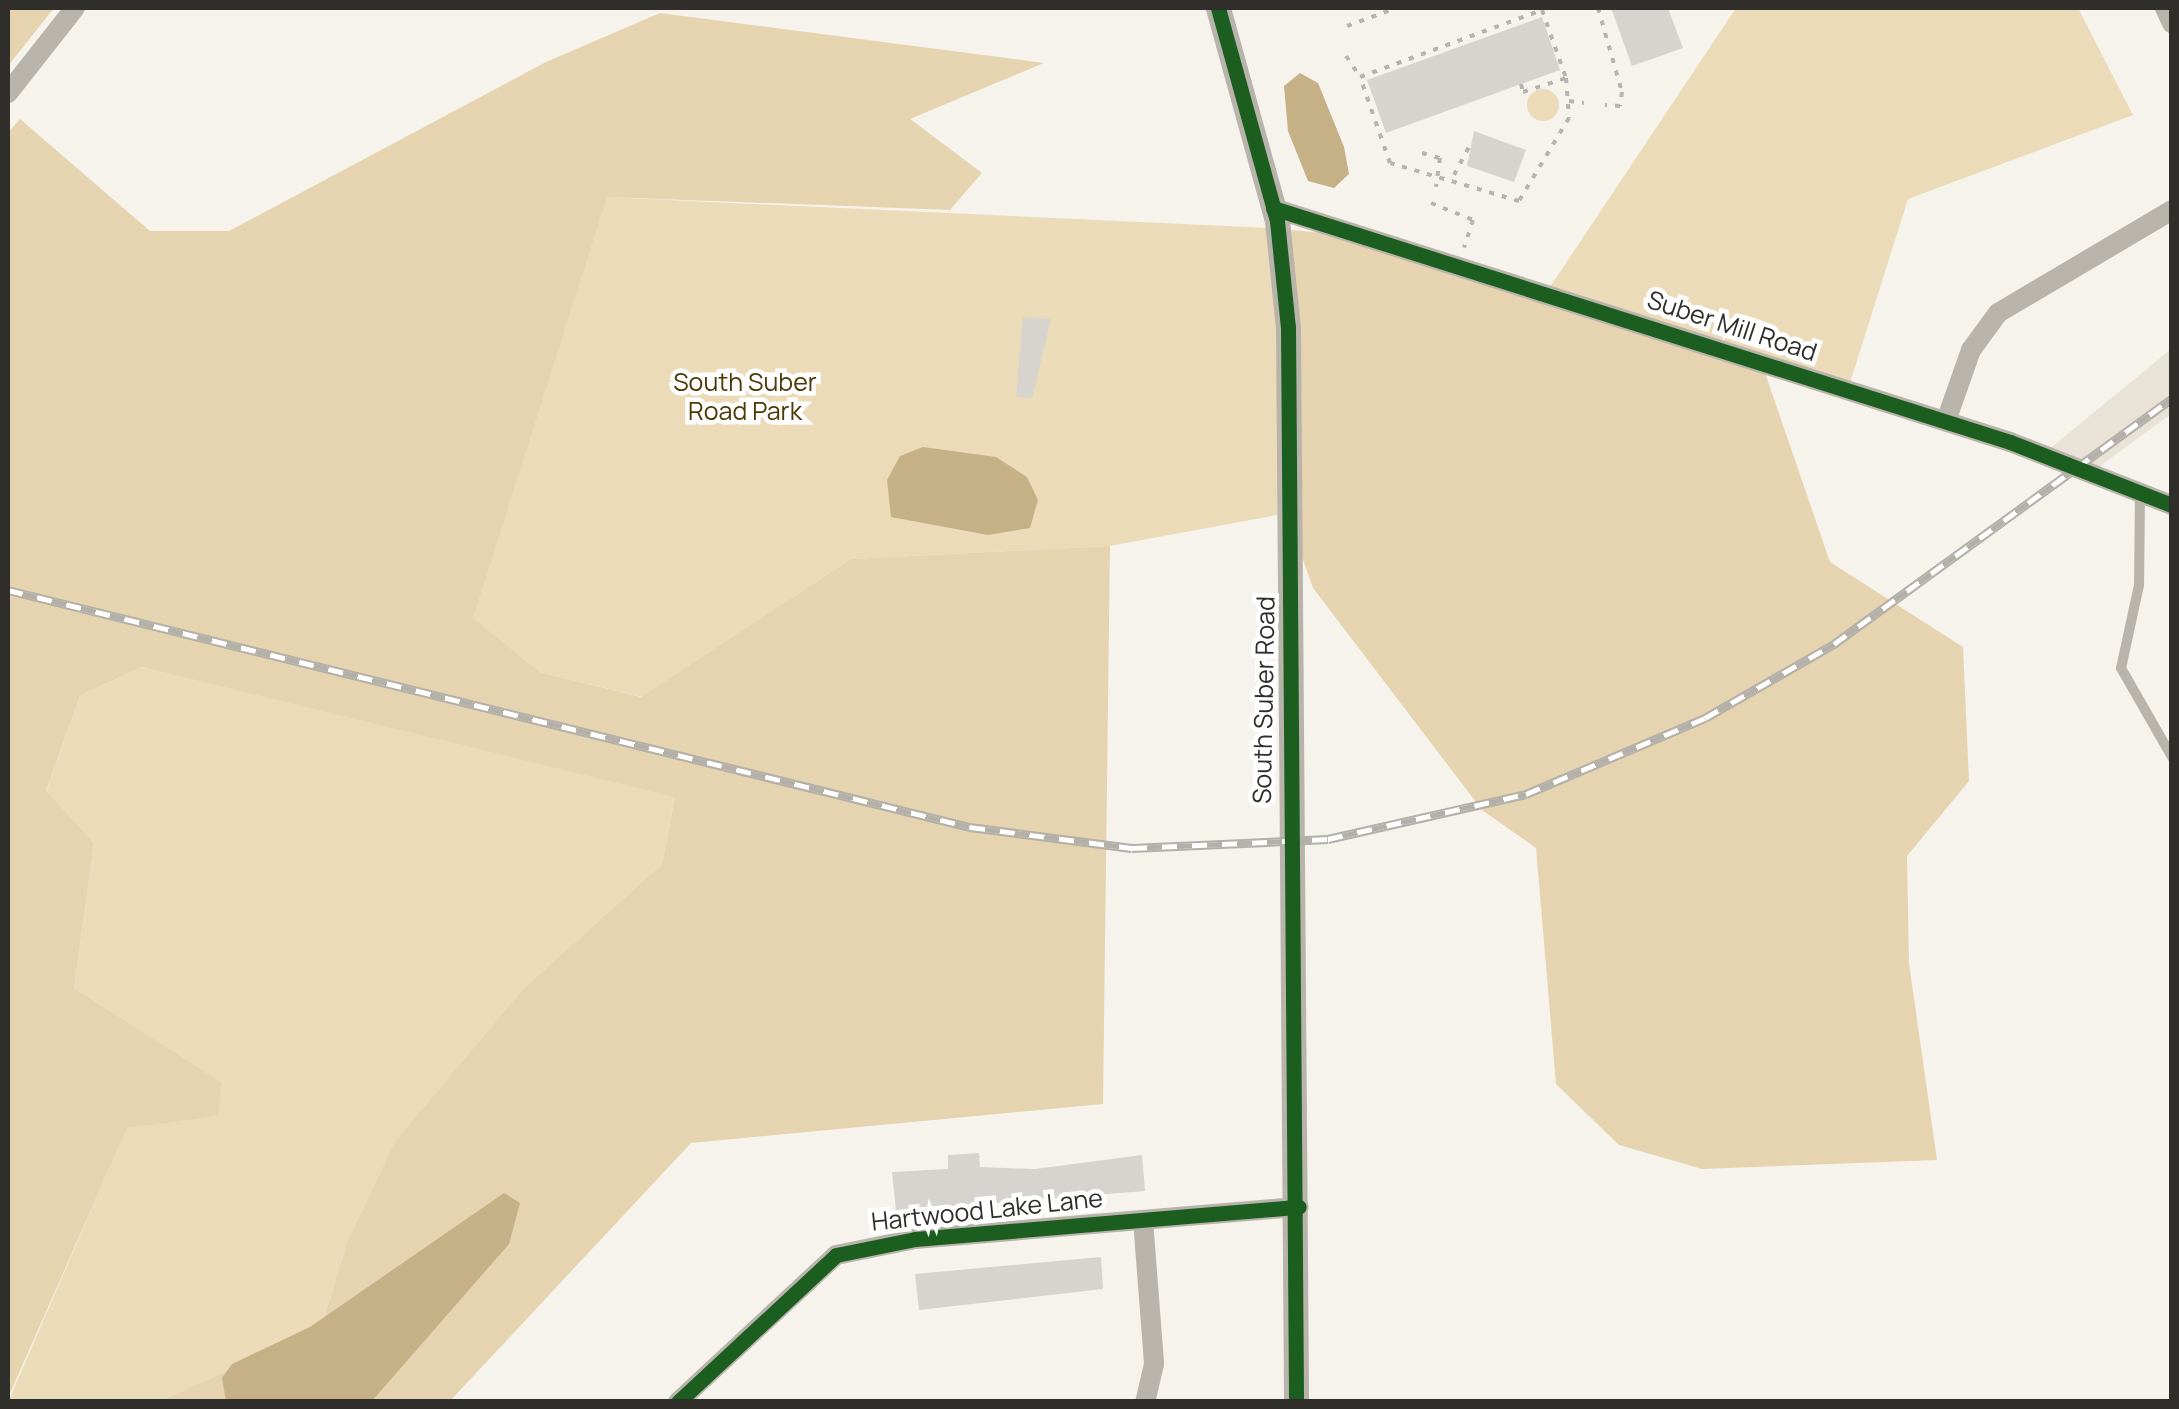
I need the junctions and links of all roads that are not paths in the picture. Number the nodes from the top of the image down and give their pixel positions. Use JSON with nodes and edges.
{"nodes":[{"id":1,"x":74,"y":8,"type":"edge"},
{"id":2,"x":1218,"y":8,"type":"edge"},
{"id":3,"x":2165,"y":8,"type":"edge"},
{"id":4,"x":2172,"y":23,"type":"edge"},
{"id":5,"x":8,"y":93,"type":"edge"},
{"id":6,"x":1273,"y":208,"type":"junction"},
{"id":7,"x":2172,"y":210,"type":"edge"},
{"id":8,"x":1946,"y":421,"type":"junction"},
{"id":9,"x":2140,"y":493,"type":"junction"},
{"id":10,"x":2172,"y":505,"type":"edge"},
{"id":11,"x":2172,"y":757,"type":"edge"},
{"id":12,"x":1299,"y":1207,"type":"junction"},
{"id":13,"x":1143,"y":1220,"type":"junction"},
{"id":14,"x":678,"y":1402,"type":"edge"},
{"id":15,"x":1145,"y":1402,"type":"edge"},
{"id":16,"x":1296,"y":1402,"type":"edge"}],
"edges":[{"from":1,"to":5,"type":"street"},
{"from":2,"to":6,"type":"street","name":"South Suber Road"},
{"from":3,"to":4,"type":"street"},
{"from":6,"to":8,"type":"street","name":"Suber Mill Road"},
{"from":6,"to":12,"type":"street","name":"South Suber Road"},
{"from":7,"to":8,"type":"street"},
{"from":8,"to":9,"type":"street","name":"Suber Mill Road"},
{"from":9,"to":10,"type":"street","name":"Suber Mill Road"},
{"from":9,"to":11,"type":"lane"},
{"from":12,"to":13,"type":"street","name":"Hartwood Lake Lane"},
{"from":12,"to":16,"type":"street","name":"South Suber Road"},
{"from":13,"to":14,"type":"street","name":"Hartwood Lake Lane"},
{"from":13,"to":15,"type":"street"}]}
